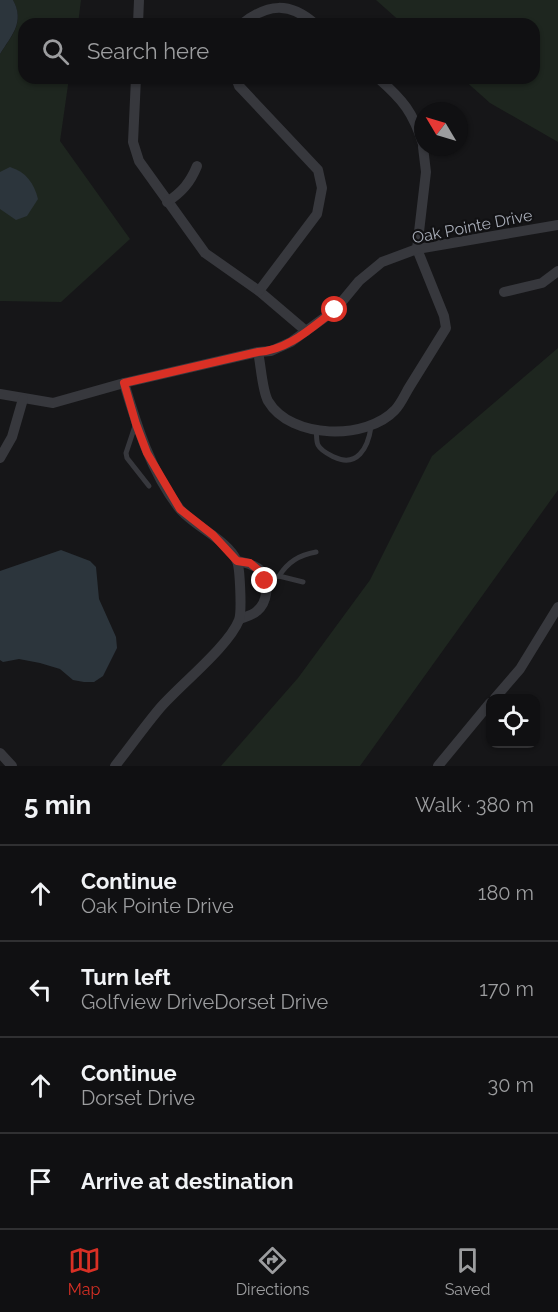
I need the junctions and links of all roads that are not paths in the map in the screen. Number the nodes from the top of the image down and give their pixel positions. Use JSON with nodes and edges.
{"nodes":[{"id":1,"x":139,"y":0,"type":"edge"},
{"id":2,"x":273,"y":4,"type":"edge"},
{"id":3,"x":138,"y":18,"type":"edge"},
{"id":4,"x":249,"y":18,"type":"edge"},
{"id":5,"x":307,"y":18,"type":"edge"},
{"id":6,"x":136,"y":84,"type":"edge"},
{"id":7,"x":238,"y":84,"type":"edge"},
{"id":8,"x":385,"y":84,"type":"edge"},
{"id":9,"x":414,"y":117,"type":"edge"},
{"id":10,"x":424,"y":156,"type":"edge"},
{"id":11,"x":196,"y":166,"type":"dead end"},
{"id":12,"x":167,"y":202,"type":"junction"},
{"id":13,"x":558,"y":225,"type":"edge"},
{"id":14,"x":417,"y":249,"type":"junction"},
{"id":15,"x":558,"y":271,"type":"edge"},
{"id":16,"x":259,"y":291,"type":"junction"},
{"id":17,"x":504,"y":292,"type":"dead end"},
{"id":18,"x":306,"y":331,"type":"junction"},
{"id":19,"x":258,"y":352,"type":"junction"},
{"id":20,"x":124,"y":383,"type":"junction"},
{"id":21,"x":0,"y":394,"type":"edge"},
{"id":22,"x":23,"y":399,"type":"junction"},
{"id":23,"x":136,"y":424,"type":"junction"},
{"id":24,"x":371,"y":427,"type":"junction"},
{"id":25,"x":316,"y":430,"type":"junction"},
{"id":26,"x":0,"y":458,"type":"edge"},
{"id":27,"x":149,"y":486,"type":"dead end"},
{"id":28,"x":316,"y":552,"type":"dead end"},
{"id":29,"x":237,"y":561,"type":"junction"},
{"id":30,"x":279,"y":576,"type":"junction"},
{"id":31,"x":265,"y":581,"type":"junction"},
{"id":32,"x":303,"y":582,"type":"dead end"},
{"id":33,"x":558,"y":607,"type":"edge"},
{"id":34,"x":240,"y":619,"type":"junction"},
{"id":35,"x":499,"y":694,"type":"edge"},
{"id":36,"x":486,"y":708,"type":"edge"},
{"id":37,"x":0,"y":753,"type":"edge"},
{"id":38,"x":12,"y":766,"type":"edge"},
{"id":39,"x":115,"y":766,"type":"edge"},
{"id":40,"x":438,"y":766,"type":"edge"}],
"edges":[{"from":1,"to":3,"type":"street"},
{"from":2,"to":4,"type":"street"},
{"from":2,"to":5,"type":"street"},
{"from":6,"to":12,"type":"street"},
{"from":7,"to":16,"type":"street"},
{"from":8,"to":9,"type":"street"},
{"from":10,"to":14,"type":"street"},
{"from":11,"to":12,"type":"street"},
{"from":12,"to":16,"type":"street"},
{"from":13,"to":14,"type":"street","name":"Oak Pointe Drive"},
{"from":14,"to":18,"type":"street","name":"Oak Pointe Drive"},
{"from":14,"to":24,"type":"street"},
{"from":15,"to":17,"type":"street"},
{"from":16,"to":18,"type":"street"},
{"from":18,"to":19,"type":"street","name":"Oak Pointe Drive"},
{"from":19,"to":20,"type":"street","name":"Oak Pointe Drive"},
{"from":19,"to":25,"type":"street"},
{"from":20,"to":22,"type":"street","name":"Oak Pointe Drive"},
{"from":20,"to":23,"type":"street"},
{"from":21,"to":22,"type":"street","name":"Oak Pointe Drive"},
{"from":22,"to":26,"type":"street"},
{"from":23,"to":27,"type":"lane"},
{"from":23,"to":29,"type":"street"},
{"from":24,"to":25,"type":"street"},
{"from":24,"to":25,"type":"lane"},
{"from":28,"to":30,"type":"lane"},
{"from":29,"to":31,"type":"street"},
{"from":29,"to":34,"type":"street"},
{"from":30,"to":31,"type":"lane"},
{"from":30,"to":32,"type":"lane"},
{"from":31,"to":34,"type":"street"},
{"from":33,"to":35,"type":"street"},
{"from":34,"to":39,"type":"street"},
{"from":36,"to":40,"type":"street"},
{"from":37,"to":38,"type":"street"}]}
